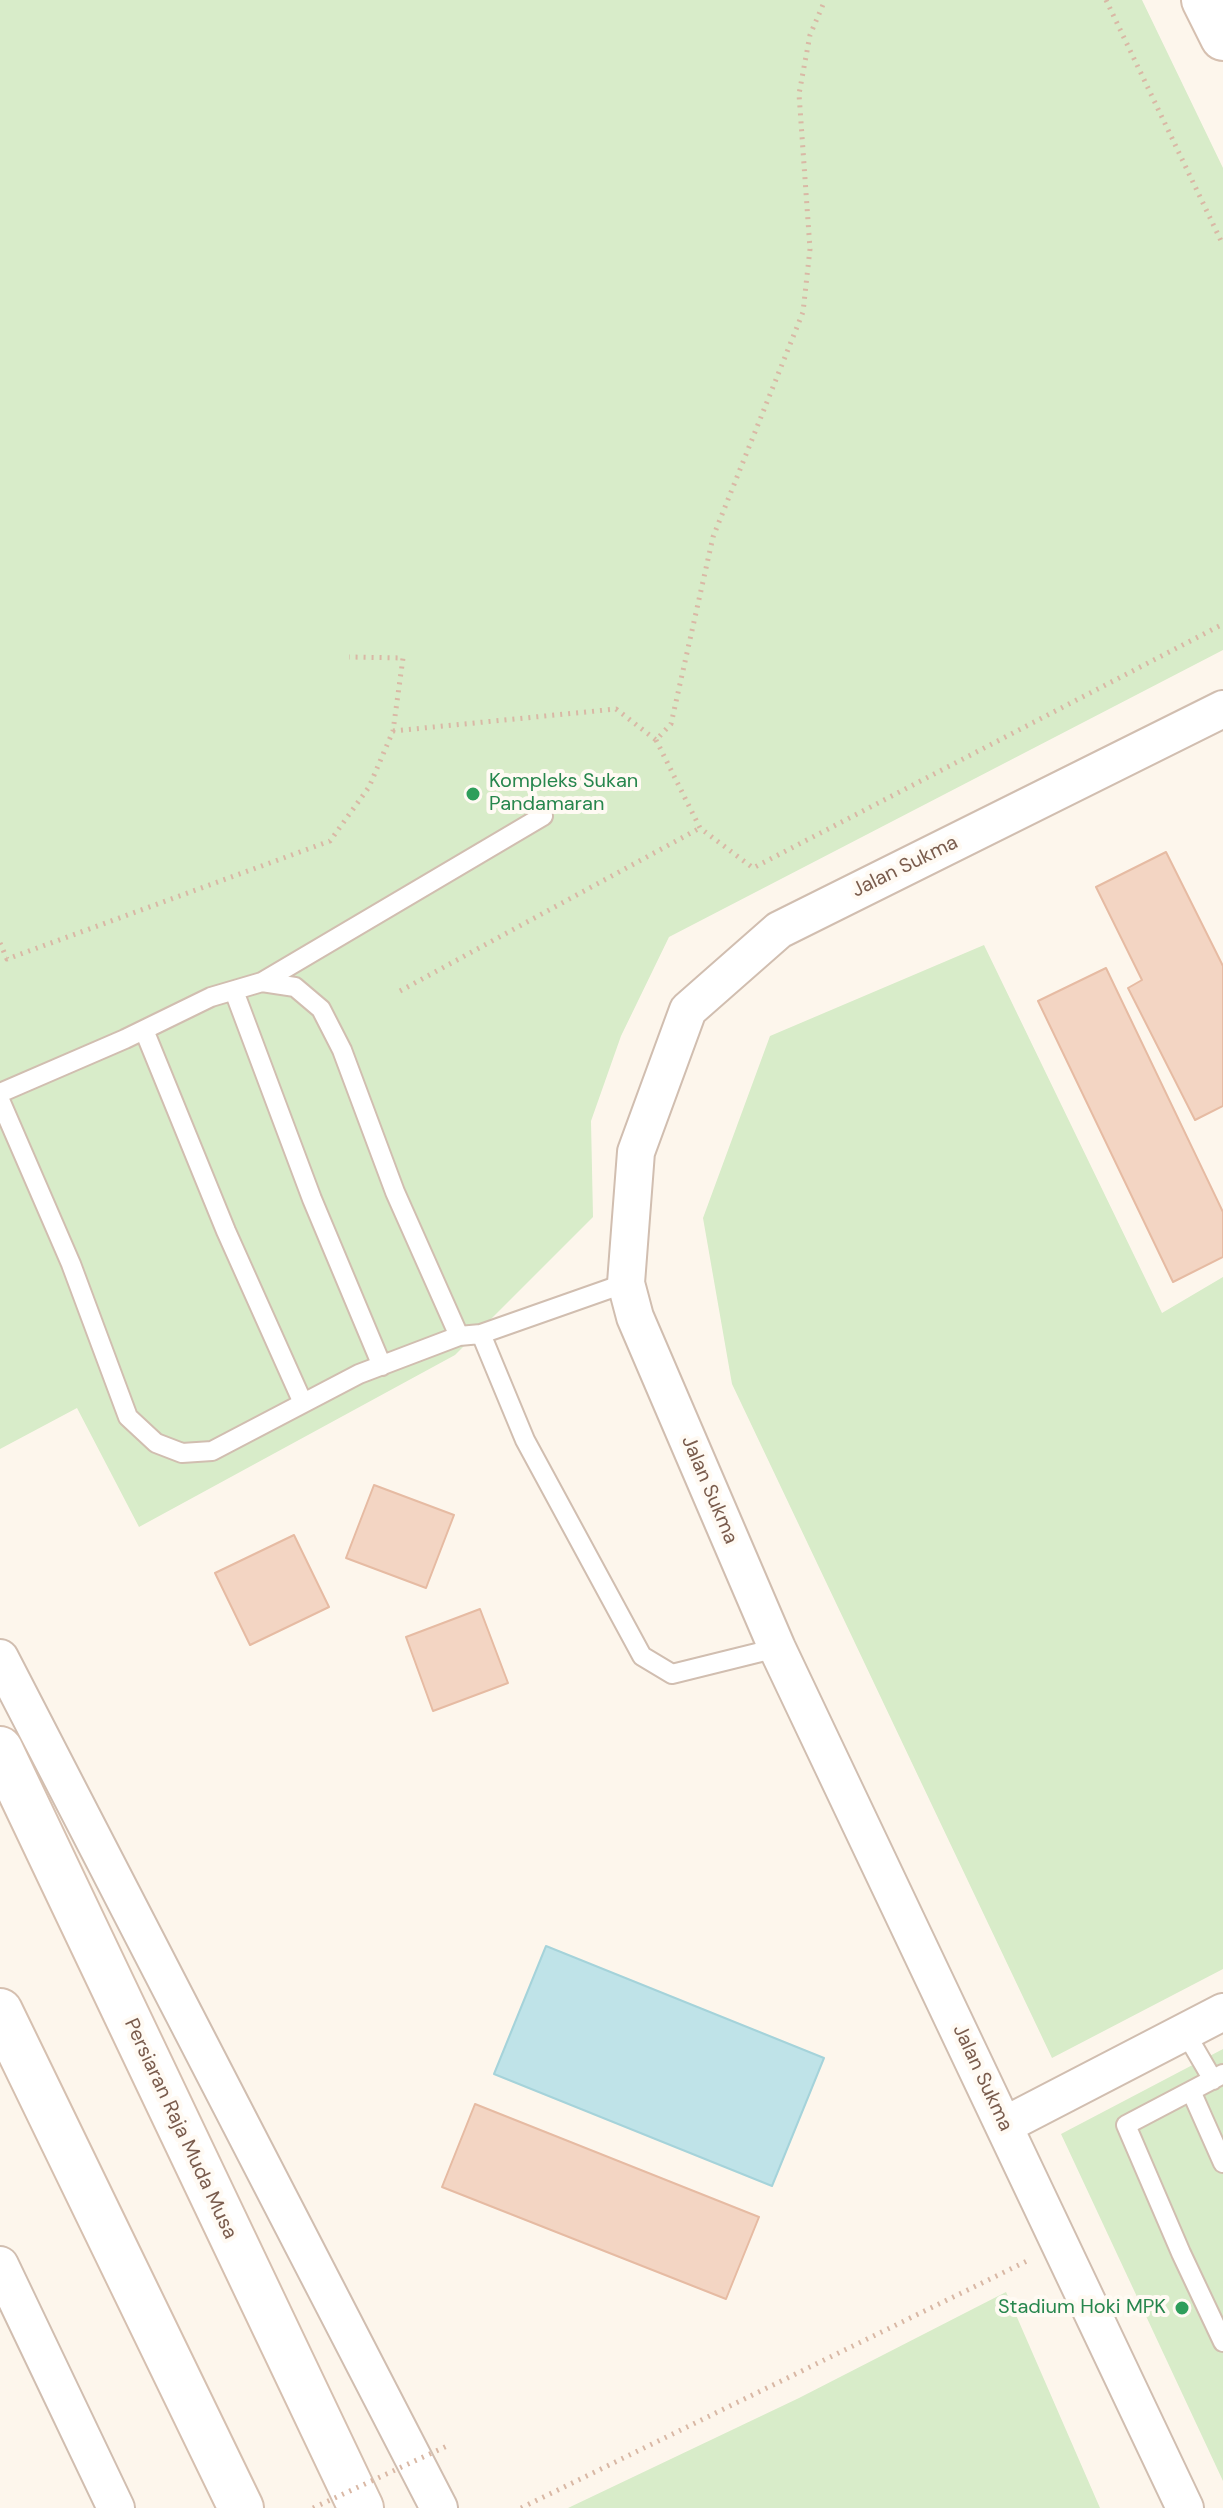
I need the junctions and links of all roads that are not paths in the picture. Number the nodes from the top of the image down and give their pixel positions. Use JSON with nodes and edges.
{"nodes":[{"id":1,"x":1204,"y":0,"type":"edge"},
{"id":2,"x":1223,"y":38,"type":"edge"},
{"id":3,"x":1223,"y":709,"type":"edge"},
{"id":4,"x":543,"y":816,"type":"dead end"},
{"id":5,"x":262,"y":982,"type":"junction"},
{"id":6,"x":234,"y":991,"type":"junction"},
{"id":7,"x":144,"y":1030,"type":"junction"},
{"id":8,"x":0,"y":1093,"type":"edge"},
{"id":9,"x":0,"y":1100,"type":"edge"},
{"id":10,"x":626,"y":1283,"type":"junction"},
{"id":11,"x":481,"y":1334,"type":"junction"},
{"id":12,"x":459,"y":1336,"type":"junction"},
{"id":13,"x":382,"y":1366,"type":"junction"},
{"id":14,"x":303,"y":1403,"type":"junction"},
{"id":15,"x":777,"y":1648,"type":"junction"},
{"id":16,"x":0,"y":1658,"type":"edge"},
{"id":17,"x":0,"y":1749,"type":"edge"},
{"id":18,"x":0,"y":2011,"type":"edge"},
{"id":19,"x":1223,"y":2012,"type":"edge"},
{"id":20,"x":1185,"y":2032,"type":"junction"},
{"id":21,"x":1218,"y":2077,"type":"edge"},
{"id":22,"x":1191,"y":2091,"type":"junction"},
{"id":23,"x":1005,"y":2125,"type":"junction"},
{"id":24,"x":1223,"y":2163,"type":"edge"},
{"id":25,"x":0,"y":2265,"type":"edge"},
{"id":26,"x":1223,"y":2342,"type":"edge"},
{"id":27,"x":116,"y":2508,"type":"edge"},
{"id":28,"x":241,"y":2508,"type":"edge"},
{"id":29,"x":361,"y":2508,"type":"edge"},
{"id":30,"x":439,"y":2508,"type":"edge"},
{"id":31,"x":1185,"y":2508,"type":"edge"}],
"edges":[{"from":1,"to":2,"type":"main road"},
{"from":3,"to":10,"type":"street","name":"Jalan Sukma"},
{"from":4,"to":5,"type":"lane"},
{"from":5,"to":6,"type":"lane"},
{"from":5,"to":12,"type":"lane"},
{"from":6,"to":7,"type":"lane"},
{"from":6,"to":13,"type":"lane"},
{"from":7,"to":8,"type":"lane"},
{"from":7,"to":14,"type":"lane"},
{"from":9,"to":14,"type":"lane"},
{"from":10,"to":11,"type":"lane"},
{"from":10,"to":15,"type":"street","name":"Jalan Sukma"},
{"from":11,"to":12,"type":"lane"},
{"from":11,"to":15,"type":"lane"},
{"from":12,"to":13,"type":"lane"},
{"from":13,"to":14,"type":"lane"},
{"from":15,"to":23,"type":"street","name":"Jalan Sukma"},
{"from":16,"to":30,"type":"street"},
{"from":17,"to":29,"type":"main road","name":"Persiaran Raja Muda Musa"},
{"from":18,"to":28,"type":"main road"},
{"from":19,"to":20,"type":"street"},
{"from":20,"to":21,"type":"lane"},
{"from":20,"to":23,"type":"street"},
{"from":21,"to":22,"type":"lane"},
{"from":22,"to":24,"type":"lane"},
{"from":22,"to":26,"type":"lane"},
{"from":23,"to":31,"type":"street","name":"Jalan Sukma"},
{"from":25,"to":27,"type":"street"}]}
